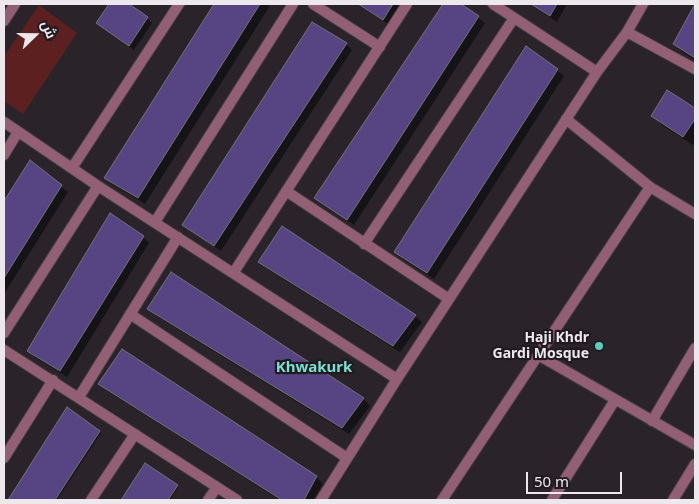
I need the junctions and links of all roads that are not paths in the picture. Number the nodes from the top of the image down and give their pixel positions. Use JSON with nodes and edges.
{"nodes":[{"id":1,"x":15,"y":4,"type":"edge"},
{"id":2,"x":179,"y":4,"type":"edge"},
{"id":3,"x":293,"y":4,"type":"edge"},
{"id":4,"x":312,"y":4,"type":"edge"},
{"id":5,"x":408,"y":4,"type":"edge"},
{"id":6,"x":493,"y":4,"type":"edge"},
{"id":7,"x":643,"y":4,"type":"edge"},
{"id":8,"x":514,"y":18,"type":"junction"},
{"id":9,"x":4,"y":21,"type":"edge"},
{"id":10,"x":627,"y":32,"type":"junction"},
{"id":11,"x":380,"y":47,"type":"junction"},
{"id":12,"x":695,"y":68,"type":"edge"},
{"id":13,"x":597,"y":72,"type":"junction"},
{"id":14,"x":566,"y":119,"type":"junction"},
{"id":15,"x":4,"y":122,"type":"edge"},
{"id":16,"x":18,"y":132,"type":"junction"},
{"id":17,"x":4,"y":155,"type":"edge"},
{"id":18,"x":72,"y":168,"type":"junction"},
{"id":19,"x":98,"y":186,"type":"junction"},
{"id":20,"x":650,"y":187,"type":"junction"},
{"id":21,"x":286,"y":191,"type":"junction"},
{"id":22,"x":695,"y":214,"type":"edge"},
{"id":23,"x":155,"y":222,"type":"junction"},
{"id":24,"x":178,"y":237,"type":"junction"},
{"id":25,"x":364,"y":244,"type":"junction"},
{"id":26,"x":234,"y":272,"type":"junction"},
{"id":27,"x":449,"y":300,"type":"junction"},
{"id":28,"x":130,"y":314,"type":"junction"},
{"id":29,"x":4,"y":333,"type":"edge"},
{"id":30,"x":695,"y":348,"type":"edge"},
{"id":31,"x":4,"y":350,"type":"edge"},
{"id":32,"x":538,"y":355,"type":"junction"},
{"id":33,"x":397,"y":379,"type":"junction"},
{"id":34,"x":53,"y":380,"type":"junction"},
{"id":35,"x":79,"y":397,"type":"junction"},
{"id":36,"x":615,"y":400,"type":"junction"},
{"id":37,"x":652,"y":421,"type":"junction"},
{"id":38,"x":136,"y":434,"type":"junction"},
{"id":39,"x":695,"y":445,"type":"edge"},
{"id":40,"x":4,"y":458,"type":"edge"},
{"id":41,"x":347,"y":458,"type":"junction"},
{"id":42,"x":695,"y":464,"type":"edge"},
{"id":43,"x":217,"y":487,"type":"junction"},
{"id":44,"x":325,"y":499,"type":"edge"},
{"id":45,"x":91,"y":500,"type":"edge"},
{"id":46,"x":208,"y":500,"type":"edge"},
{"id":47,"x":237,"y":500,"type":"edge"},
{"id":48,"x":442,"y":500,"type":"edge"},
{"id":49,"x":552,"y":500,"type":"edge"},
{"id":50,"x":673,"y":500,"type":"edge"}],
"edges":[{"from":1,"to":9,"type":"street"},
{"from":2,"to":18,"type":"street"},
{"from":3,"to":23,"type":"street"},
{"from":4,"to":11,"type":"street"},
{"from":5,"to":11,"type":"street"},
{"from":6,"to":8,"type":"street"},
{"from":7,"to":10,"type":"street"},
{"from":8,"to":13,"type":"street"},
{"from":8,"to":25,"type":"street"},
{"from":10,"to":12,"type":"street"},
{"from":10,"to":13,"type":"street"},
{"from":11,"to":21,"type":"street"},
{"from":13,"to":14,"type":"street"},
{"from":14,"to":20,"type":"street"},
{"from":14,"to":27,"type":"street"},
{"from":15,"to":16,"type":"street"},
{"from":16,"to":17,"type":"street"},
{"from":16,"to":18,"type":"street"},
{"from":18,"to":19,"type":"street"},
{"from":19,"to":23,"type":"street"},
{"from":19,"to":29,"type":"street"},
{"from":20,"to":22,"type":"street"},
{"from":20,"to":32,"type":"street"},
{"from":21,"to":25,"type":"street"},
{"from":21,"to":26,"type":"street"},
{"from":23,"to":24,"type":"street"},
{"from":24,"to":26,"type":"street"},
{"from":24,"to":28,"type":"street"},
{"from":25,"to":27,"type":"street"},
{"from":26,"to":33,"type":"street"},
{"from":27,"to":33,"type":"street"},
{"from":28,"to":35,"type":"street"},
{"from":28,"to":41,"type":"street"},
{"from":30,"to":37,"type":"street"},
{"from":31,"to":34,"type":"street"},
{"from":32,"to":36,"type":"street"},
{"from":32,"to":48,"type":"street"},
{"from":33,"to":41,"type":"street"},
{"from":34,"to":35,"type":"street"},
{"from":34,"to":40,"type":"street"},
{"from":35,"to":38,"type":"street"},
{"from":36,"to":37,"type":"street"},
{"from":36,"to":49,"type":"street"},
{"from":37,"to":39,"type":"street"},
{"from":38,"to":43,"type":"street"},
{"from":38,"to":45,"type":"street"},
{"from":41,"to":44,"type":"street"},
{"from":42,"to":50,"type":"street"},
{"from":43,"to":46,"type":"street"},
{"from":43,"to":47,"type":"street"}]}
